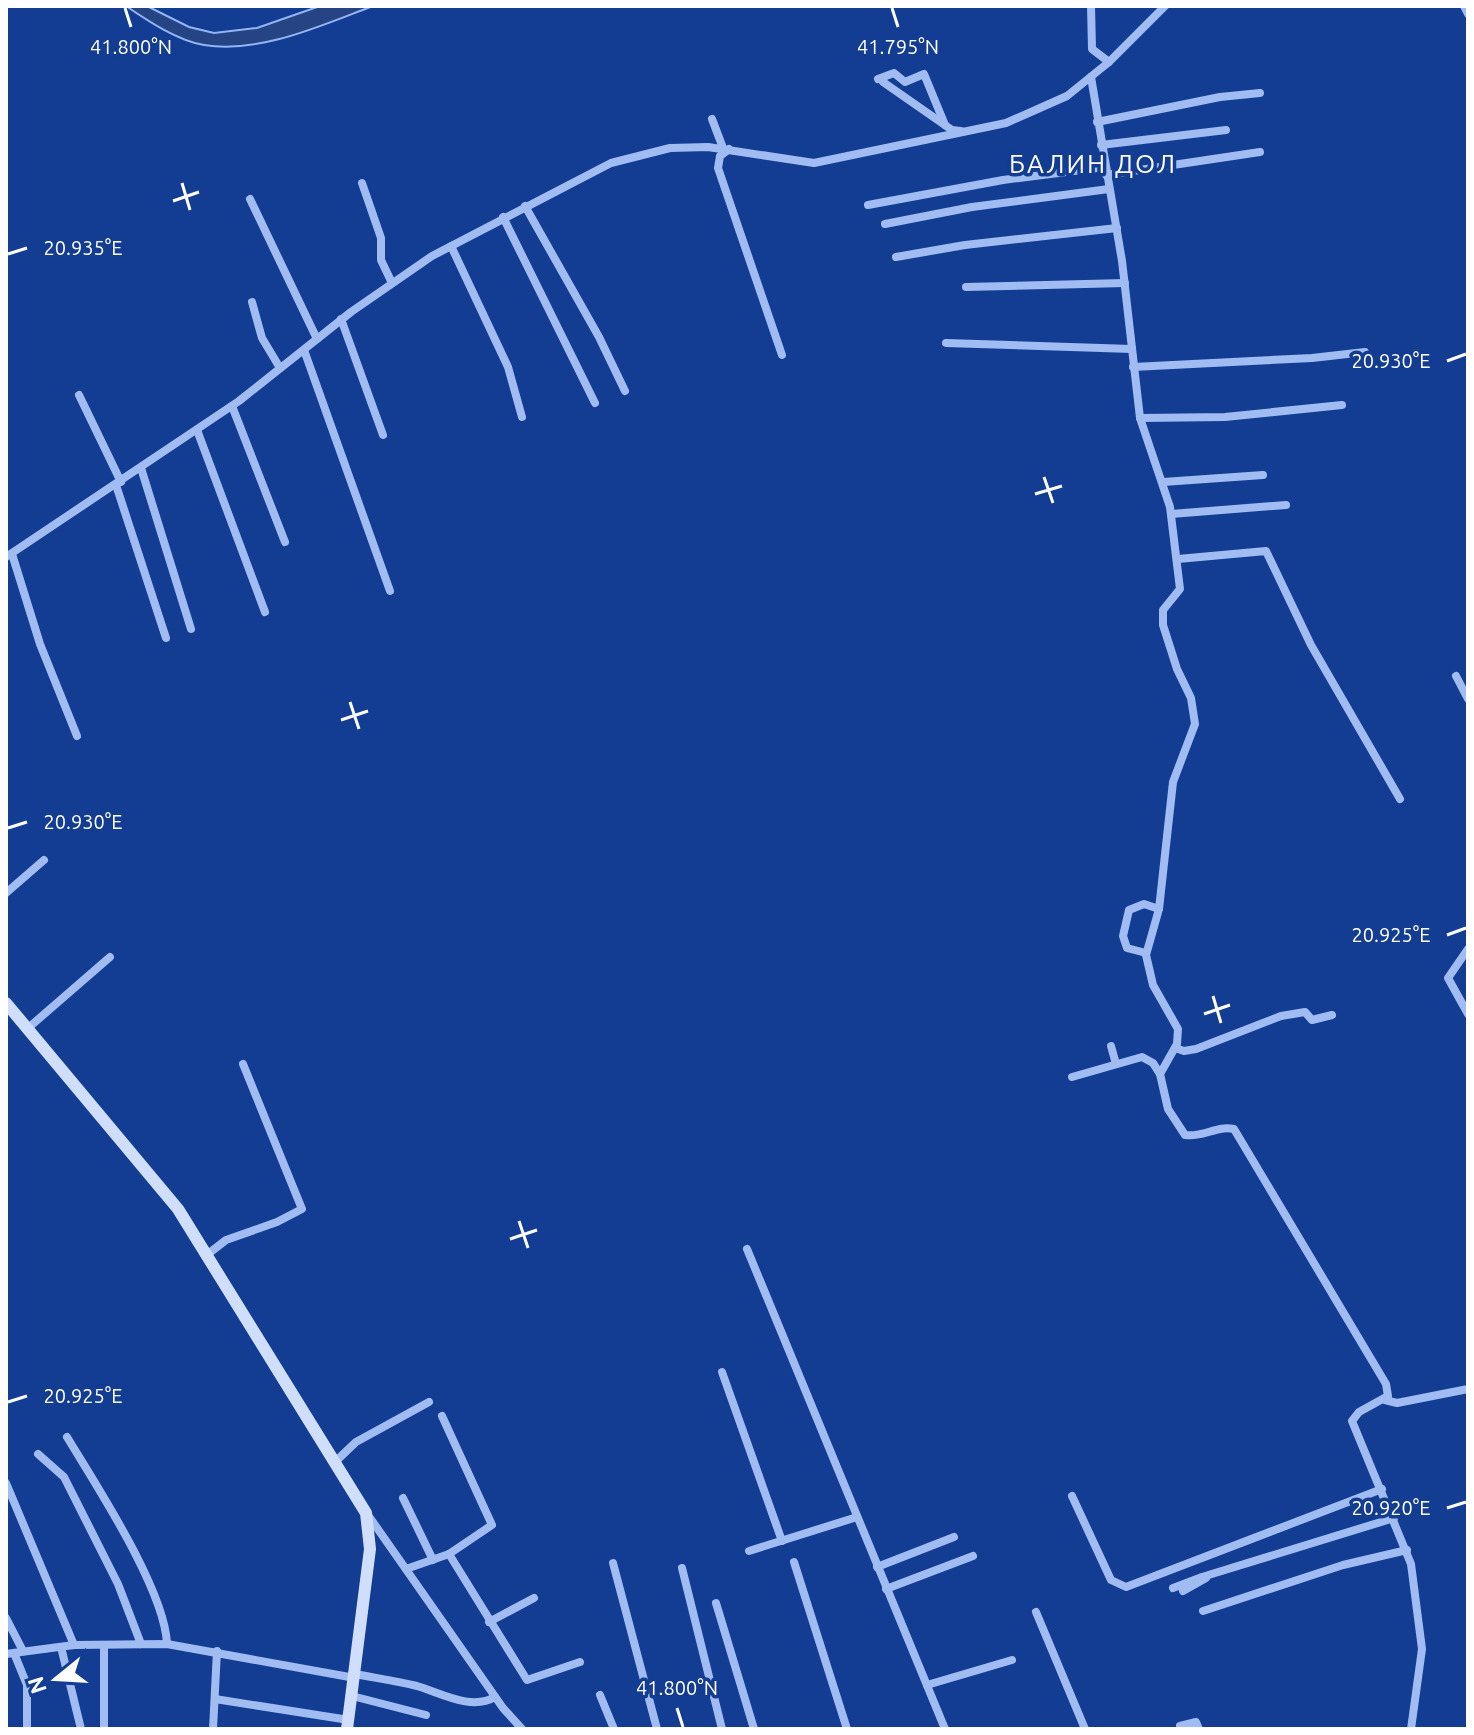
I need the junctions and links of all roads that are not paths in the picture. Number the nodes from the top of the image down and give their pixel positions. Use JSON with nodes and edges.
{"nodes":[{"id":1,"x":1091,"y":6,"type":"edge"},
{"id":2,"x":1165,"y":6,"type":"edge"},
{"id":3,"x":1464,"y":6,"type":"edge"},
{"id":4,"x":1468,"y":14,"type":"edge"},
{"id":5,"x":1109,"y":62,"type":"junction"},
{"id":6,"x":1091,"y":77,"type":"junction"},
{"id":7,"x":1260,"y":93,"type":"dead end"},
{"id":8,"x":712,"y":119,"type":"dead end"},
{"id":9,"x":1097,"y":122,"type":"junction"},
{"id":10,"x":945,"y":125,"type":"junction"},
{"id":11,"x":1226,"y":130,"type":"dead end"},
{"id":12,"x":966,"y":132,"type":"junction"},
{"id":13,"x":1101,"y":145,"type":"junction"},
{"id":14,"x":726,"y":148,"type":"junction"},
{"id":15,"x":1260,"y":152,"type":"dead end"},
{"id":16,"x":1105,"y":171,"type":"junction"},
{"id":17,"x":362,"y":183,"type":"dead end"},
{"id":18,"x":1109,"y":189,"type":"junction"},
{"id":19,"x":250,"y":199,"type":"dead end"},
{"id":20,"x":868,"y":205,"type":"dead end"},
{"id":21,"x":525,"y":206,"type":"junction"},
{"id":22,"x":503,"y":217,"type":"junction"},
{"id":23,"x":885,"y":224,"type":"dead end"},
{"id":24,"x":1117,"y":228,"type":"junction"},
{"id":25,"x":451,"y":246,"type":"junction"},
{"id":26,"x":896,"y":257,"type":"dead end"},
{"id":27,"x":392,"y":283,"type":"junction"},
{"id":28,"x":1125,"y":283,"type":"junction"},
{"id":29,"x":966,"y":287,"type":"dead end"},
{"id":30,"x":252,"y":302,"type":"dead end"},
{"id":31,"x":341,"y":319,"type":"junction"},
{"id":32,"x":317,"y":339,"type":"junction"},
{"id":33,"x":946,"y":343,"type":"dead end"},
{"id":34,"x":1132,"y":349,"type":"junction"},
{"id":35,"x":304,"y":350,"type":"junction"},
{"id":36,"x":1365,"y":352,"type":"dead end"},
{"id":37,"x":782,"y":355,"type":"dead end"},
{"id":38,"x":1133,"y":367,"type":"junction"},
{"id":39,"x":280,"y":368,"type":"junction"},
{"id":40,"x":625,"y":391,"type":"dead end"},
{"id":41,"x":79,"y":395,"type":"dead end"},
{"id":42,"x":595,"y":403,"type":"dead end"},
{"id":43,"x":1342,"y":405,"type":"dead end"},
{"id":44,"x":232,"y":406,"type":"junction"},
{"id":45,"x":522,"y":417,"type":"dead end"},
{"id":46,"x":1140,"y":418,"type":"junction"},
{"id":47,"x":197,"y":430,"type":"junction"},
{"id":48,"x":383,"y":435,"type":"dead end"},
{"id":49,"x":141,"y":468,"type":"junction"},
{"id":50,"x":1263,"y":475,"type":"dead end"},
{"id":51,"x":1163,"y":482,"type":"junction"},
{"id":52,"x":119,"y":483,"type":"junction"},
{"id":53,"x":1286,"y":505,"type":"dead end"},
{"id":54,"x":1171,"y":514,"type":"junction"},
{"id":55,"x":285,"y":542,"type":"dead end"},
{"id":56,"x":9,"y":555,"type":"edge"},
{"id":57,"x":1178,"y":559,"type":"junction"},
{"id":58,"x":390,"y":591,"type":"dead end"},
{"id":59,"x":265,"y":612,"type":"dead end"},
{"id":60,"x":191,"y":629,"type":"dead end"},
{"id":61,"x":166,"y":638,"type":"dead end"},
{"id":62,"x":1456,"y":676,"type":"dead end"},
{"id":63,"x":1468,"y":699,"type":"edge"},
{"id":64,"x":77,"y":736,"type":"dead end"},
{"id":65,"x":1400,"y":799,"type":"dead end"},
{"id":66,"x":44,"y":860,"type":"dead end"},
{"id":67,"x":6,"y":893,"type":"edge"},
{"id":68,"x":1159,"y":909,"type":"junction"},
{"id":69,"x":1468,"y":949,"type":"edge"},
{"id":70,"x":1146,"y":953,"type":"junction"},
{"id":71,"x":110,"y":957,"type":"dead end"},
{"id":72,"x":6,"y":1003,"type":"edge"},
{"id":73,"x":1468,"y":1014,"type":"edge"},
{"id":74,"x":1332,"y":1015,"type":"dead end"},
{"id":75,"x":27,"y":1029,"type":"junction"},
{"id":76,"x":1111,"y":1046,"type":"dead end"},
{"id":77,"x":1175,"y":1048,"type":"junction"},
{"id":78,"x":243,"y":1064,"type":"dead end"},
{"id":79,"x":1116,"y":1064,"type":"junction"},
{"id":80,"x":1160,"y":1074,"type":"junction"},
{"id":81,"x":1072,"y":1077,"type":"dead end"},
{"id":82,"x":747,"y":1249,"type":"dead end"},
{"id":83,"x":208,"y":1254,"type":"junction"},
{"id":84,"x":722,"y":1372,"type":"dead end"},
{"id":85,"x":1468,"y":1389,"type":"edge"},
{"id":86,"x":1385,"y":1400,"type":"junction"},
{"id":87,"x":429,"y":1402,"type":"dead end"},
{"id":88,"x":442,"y":1416,"type":"dead end"},
{"id":89,"x":67,"y":1437,"type":"dead end"},
{"id":90,"x":38,"y":1454,"type":"dead end"},
{"id":91,"x":335,"y":1462,"type":"junction"},
{"id":92,"x":6,"y":1483,"type":"edge"},
{"id":93,"x":1382,"y":1489,"type":"junction"},
{"id":94,"x":1072,"y":1496,"type":"dead end"},
{"id":95,"x":403,"y":1498,"type":"dead end"},
{"id":96,"x":366,"y":1513,"type":"junction"},
{"id":97,"x":857,"y":1517,"type":"junction"},
{"id":98,"x":1394,"y":1518,"type":"junction"},
{"id":99,"x":954,"y":1537,"type":"dead end"},
{"id":100,"x":782,"y":1541,"type":"junction"},
{"id":101,"x":1407,"y":1550,"type":"junction"},
{"id":102,"x":749,"y":1551,"type":"dead end"},
{"id":103,"x":449,"y":1554,"type":"junction"},
{"id":104,"x":973,"y":1556,"type":"dead end"},
{"id":105,"x":433,"y":1560,"type":"junction"},
{"id":106,"x":794,"y":1562,"type":"dead end"},
{"id":107,"x":613,"y":1563,"type":"dead end"},
{"id":108,"x":877,"y":1567,"type":"junction"},
{"id":109,"x":682,"y":1568,"type":"dead end"},
{"id":110,"x":406,"y":1569,"type":"junction"},
{"id":111,"x":886,"y":1589,"type":"junction"},
{"id":112,"x":1178,"y":1590,"type":"dead end"},
{"id":113,"x":534,"y":1598,"type":"dead end"},
{"id":114,"x":716,"y":1603,"type":"dead end"},
{"id":115,"x":1203,"y":1611,"type":"dead end"},
{"id":116,"x":1036,"y":1612,"type":"dead end"},
{"id":117,"x":6,"y":1618,"type":"edge"},
{"id":118,"x":489,"y":1622,"type":"junction"},
{"id":119,"x":141,"y":1644,"type":"junction"},
{"id":120,"x":167,"y":1644,"type":"junction"},
{"id":121,"x":74,"y":1645,"type":"junction"},
{"id":122,"x":104,"y":1645,"type":"junction"},
{"id":123,"x":61,"y":1647,"type":"junction"},
{"id":124,"x":217,"y":1651,"type":"junction"},
{"id":125,"x":14,"y":1652,"type":"edge"},
{"id":126,"x":1012,"y":1660,"type":"dead end"},
{"id":127,"x":580,"y":1662,"type":"dead end"},
{"id":128,"x":355,"y":1676,"type":"junction"},
{"id":129,"x":927,"y":1685,"type":"junction"},
{"id":130,"x":600,"y":1695,"type":"dead end"},
{"id":131,"x":352,"y":1696,"type":"junction"},
{"id":132,"x":495,"y":1697,"type":"junction"},
{"id":133,"x":215,"y":1699,"type":"junction"},
{"id":134,"x":426,"y":1715,"type":"dead end"},
{"id":135,"x":348,"y":1725,"type":"edge"},
{"id":136,"x":1180,"y":1726,"type":"dead end"},
{"id":137,"x":27,"y":1729,"type":"edge"},
{"id":138,"x":81,"y":1729,"type":"edge"},
{"id":139,"x":104,"y":1729,"type":"edge"},
{"id":140,"x":213,"y":1729,"type":"edge"},
{"id":141,"x":522,"y":1729,"type":"edge"},
{"id":142,"x":614,"y":1729,"type":"edge"},
{"id":143,"x":657,"y":1729,"type":"edge"},
{"id":144,"x":722,"y":1729,"type":"edge"},
{"id":145,"x":754,"y":1729,"type":"edge"},
{"id":146,"x":847,"y":1729,"type":"edge"},
{"id":147,"x":945,"y":1729,"type":"edge"},
{"id":148,"x":1085,"y":1729,"type":"edge"},
{"id":149,"x":1199,"y":1729,"type":"edge"},
{"id":150,"x":1411,"y":1729,"type":"edge"}],
"edges":[{"from":1,"to":5,"type":"street"},
{"from":2,"to":5,"type":"street"},
{"from":3,"to":4,"type":"street"},
{"from":5,"to":6,"type":"street"},
{"from":6,"to":9,"type":"street"},
{"from":6,"to":12,"type":"street"},
{"from":7,"to":9,"type":"street"},
{"from":8,"to":14,"type":"street"},
{"from":9,"to":13,"type":"street"},
{"from":10,"to":10,"type":"street"},
{"from":10,"to":12,"type":"street"},
{"from":11,"to":13,"type":"street"},
{"from":12,"to":14,"type":"street"},
{"from":13,"to":16,"type":"street"},
{"from":14,"to":21,"type":"street"},
{"from":14,"to":37,"type":"street"},
{"from":15,"to":16,"type":"street"},
{"from":16,"to":18,"type":"street"},
{"from":16,"to":20,"type":"street"},
{"from":17,"to":27,"type":"street"},
{"from":18,"to":23,"type":"street"},
{"from":18,"to":24,"type":"street"},
{"from":19,"to":32,"type":"street"},
{"from":21,"to":22,"type":"street"},
{"from":21,"to":40,"type":"street"},
{"from":22,"to":25,"type":"street"},
{"from":22,"to":42,"type":"street"},
{"from":24,"to":26,"type":"street"},
{"from":24,"to":28,"type":"street"},
{"from":25,"to":27,"type":"street"},
{"from":25,"to":45,"type":"street"},
{"from":27,"to":31,"type":"street"},
{"from":28,"to":29,"type":"street"},
{"from":28,"to":34,"type":"street"},
{"from":30,"to":39,"type":"street"},
{"from":31,"to":32,"type":"street"},
{"from":31,"to":48,"type":"street"},
{"from":32,"to":35,"type":"street"},
{"from":33,"to":34,"type":"street"},
{"from":34,"to":38,"type":"street"},
{"from":35,"to":39,"type":"street"},
{"from":35,"to":58,"type":"street"},
{"from":36,"to":38,"type":"street"},
{"from":38,"to":46,"type":"street"},
{"from":39,"to":44,"type":"street"},
{"from":41,"to":52,"type":"street"},
{"from":43,"to":46,"type":"street"},
{"from":44,"to":47,"type":"street"},
{"from":44,"to":55,"type":"street"},
{"from":46,"to":51,"type":"street"},
{"from":47,"to":49,"type":"street"},
{"from":47,"to":59,"type":"street"},
{"from":49,"to":52,"type":"street"},
{"from":49,"to":60,"type":"street"},
{"from":50,"to":51,"type":"street"},
{"from":51,"to":54,"type":"street"},
{"from":52,"to":56,"type":"street"},
{"from":52,"to":61,"type":"street"},
{"from":53,"to":54,"type":"street"},
{"from":54,"to":57,"type":"street"},
{"from":56,"to":64,"type":"street"},
{"from":57,"to":65,"type":"street"},
{"from":57,"to":68,"type":"street"},
{"from":62,"to":63,"type":"street"},
{"from":66,"to":67,"type":"street"},
{"from":68,"to":70,"type":"street"},
{"from":68,"to":70,"type":"street"},
{"from":69,"to":73,"type":"street"},
{"from":70,"to":77,"type":"street"},
{"from":71,"to":75,"type":"street"},
{"from":72,"to":75,"type":"main road"},
{"from":74,"to":77,"type":"street"},
{"from":75,"to":83,"type":"main road"},
{"from":76,"to":79,"type":"street"},
{"from":77,"to":80,"type":"street"},
{"from":78,"to":83,"type":"street"},
{"from":79,"to":80,"type":"street"},
{"from":79,"to":81,"type":"street"},
{"from":80,"to":86,"type":"street"},
{"from":82,"to":97,"type":"street"},
{"from":83,"to":91,"type":"main road"},
{"from":84,"to":100,"type":"street"},
{"from":85,"to":86,"type":"street"},
{"from":86,"to":93,"type":"street"},
{"from":87,"to":91,"type":"street"},
{"from":88,"to":103,"type":"street"},
{"from":89,"to":120,"type":"street"},
{"from":90,"to":119,"type":"street"},
{"from":91,"to":96,"type":"main road"},
{"from":92,"to":121,"type":"street"},
{"from":93,"to":94,"type":"street"},
{"from":93,"to":98,"type":"street"},
{"from":95,"to":105,"type":"street"},
{"from":96,"to":110,"type":"street"},
{"from":96,"to":128,"type":"main road"},
{"from":97,"to":100,"type":"street"},
{"from":97,"to":108,"type":"street"},
{"from":98,"to":101,"type":"street"},
{"from":98,"to":112,"type":"street"},
{"from":99,"to":108,"type":"street"},
{"from":100,"to":102,"type":"street"},
{"from":101,"to":115,"type":"street"},
{"from":101,"to":150,"type":"street"},
{"from":103,"to":105,"type":"street"},
{"from":103,"to":118,"type":"street"},
{"from":104,"to":111,"type":"street"},
{"from":105,"to":110,"type":"street"},
{"from":106,"to":146,"type":"street"},
{"from":107,"to":143,"type":"street"},
{"from":108,"to":111,"type":"street"},
{"from":109,"to":144,"type":"street"},
{"from":110,"to":132,"type":"street"},
{"from":111,"to":129,"type":"street"},
{"from":113,"to":118,"type":"street"},
{"from":114,"to":145,"type":"street"},
{"from":116,"to":148,"type":"street"},
{"from":117,"to":125,"type":"street"},
{"from":118,"to":127,"type":"street"},
{"from":119,"to":120,"type":"street"},
{"from":119,"to":122,"type":"street"},
{"from":120,"to":124,"type":"street"},
{"from":121,"to":122,"type":"street"},
{"from":121,"to":123,"type":"street"},
{"from":122,"to":139,"type":"street"},
{"from":123,"to":125,"type":"street"},
{"from":123,"to":138,"type":"street"},
{"from":124,"to":128,"type":"street"},
{"from":124,"to":133,"type":"street"},
{"from":125,"to":137,"type":"street"},
{"from":126,"to":129,"type":"street"},
{"from":128,"to":131,"type":"main road"},
{"from":128,"to":132,"type":"street"},
{"from":129,"to":147,"type":"street"},
{"from":130,"to":142,"type":"street"},
{"from":131,"to":134,"type":"street"},
{"from":131,"to":135,"type":"main road"},
{"from":132,"to":141,"type":"street"},
{"from":133,"to":135,"type":"street"},
{"from":133,"to":140,"type":"street"},
{"from":136,"to":149,"type":"street"}]}
